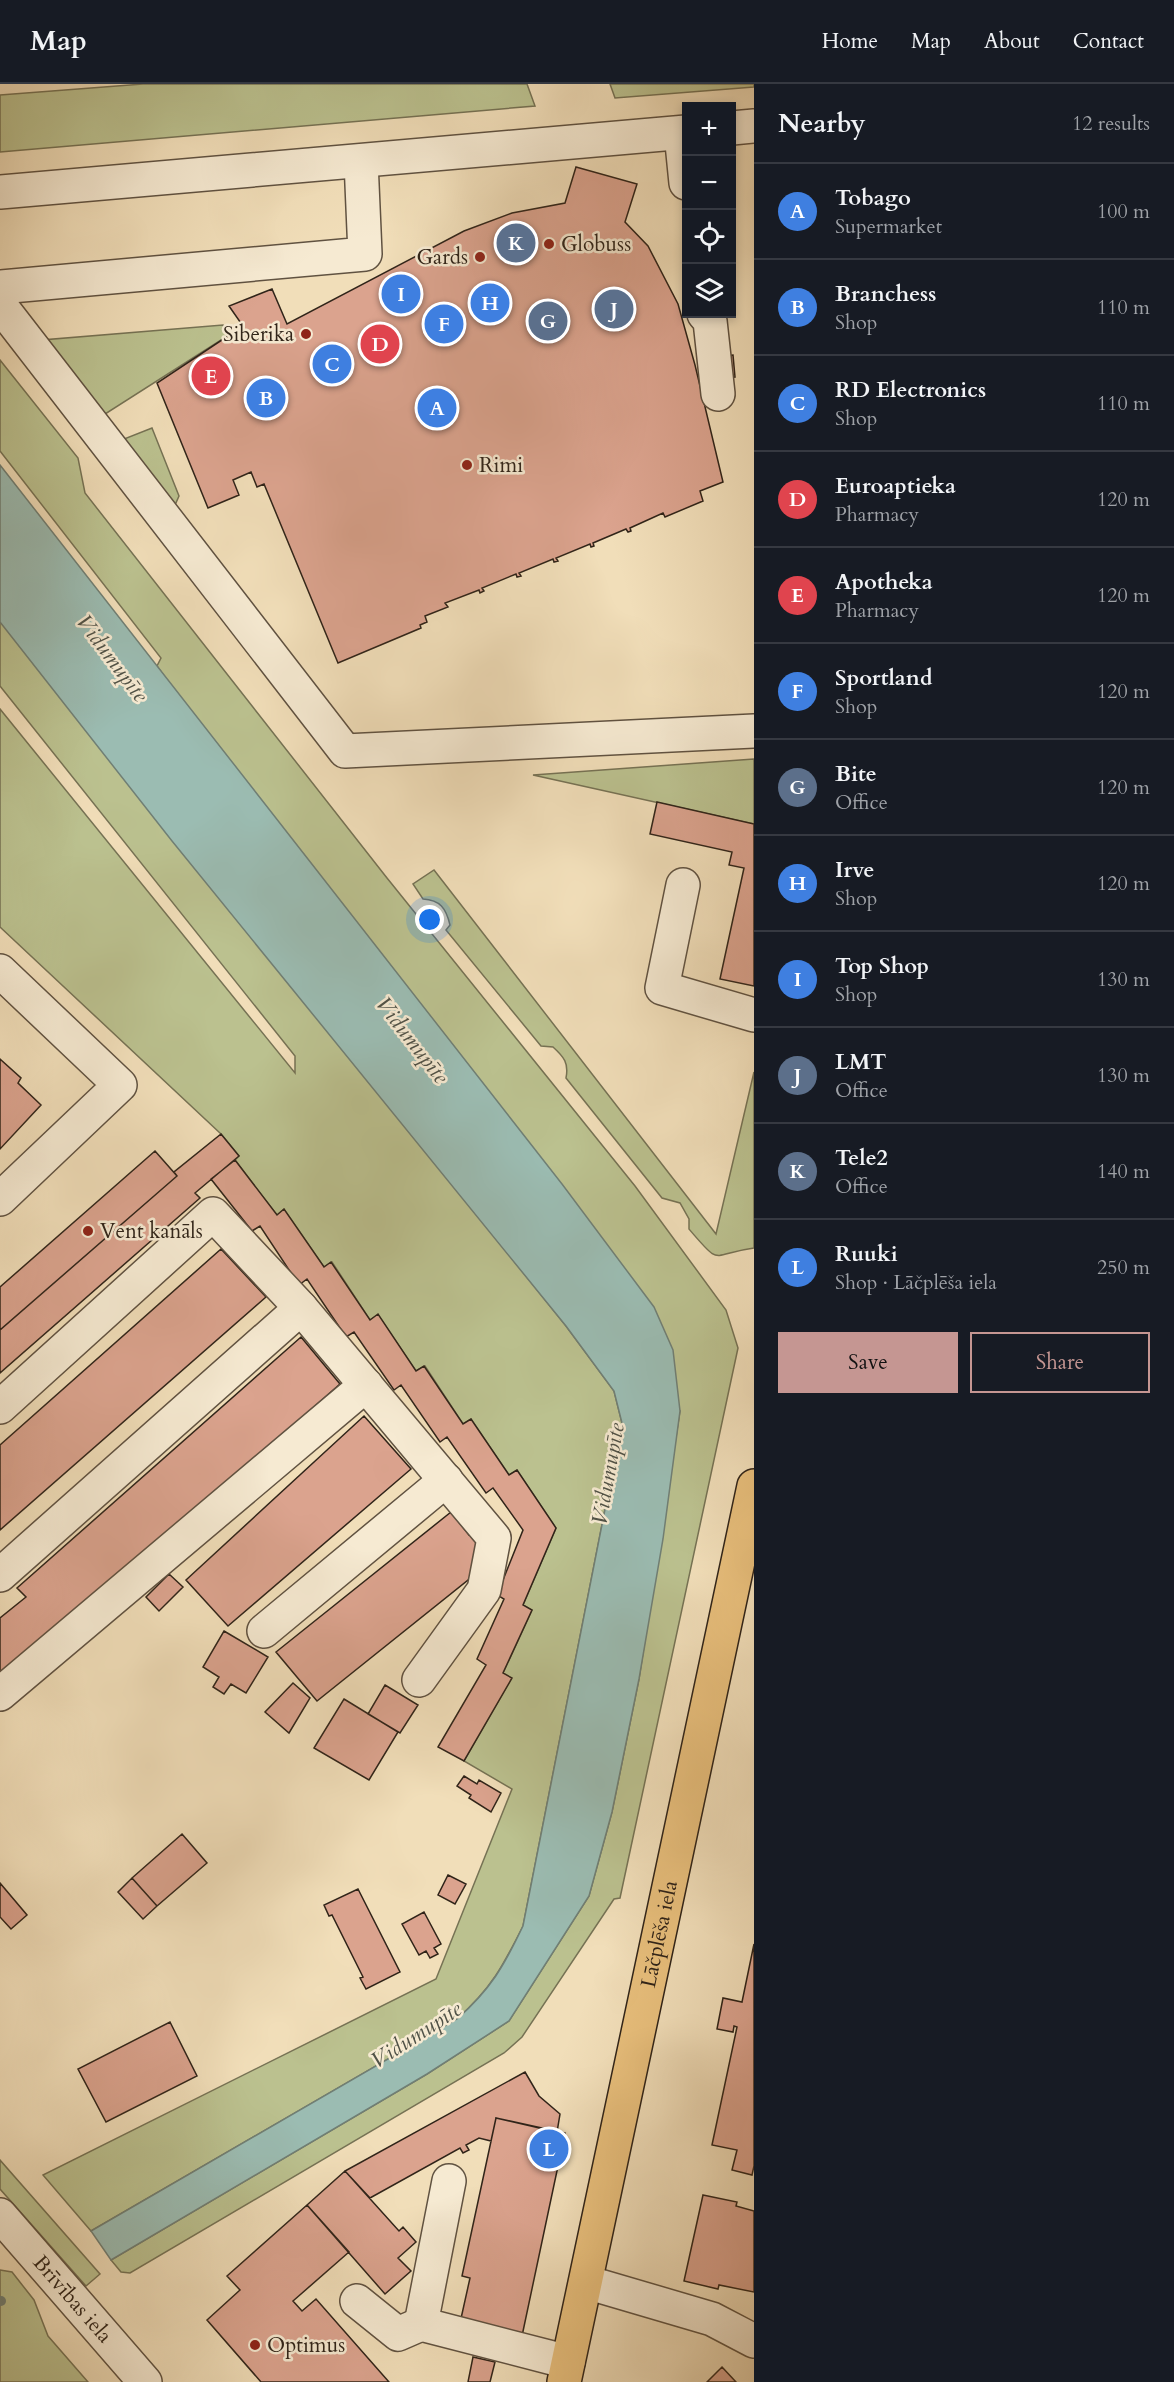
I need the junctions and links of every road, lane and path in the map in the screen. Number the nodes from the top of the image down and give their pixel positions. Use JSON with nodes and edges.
{"nodes":[{"id":1,"x":754,"y":126,"type":"edge"},
{"id":2,"x":736,"y":128,"type":"edge"},
{"id":3,"x":682,"y":133,"type":"edge"},
{"id":4,"x":361,"y":161,"type":"junction"},
{"id":5,"x":0,"y":192,"type":"edge"},
{"id":6,"x":0,"y":287,"type":"edge"},
{"id":7,"x":0,"y":305,"type":"edge"},
{"id":8,"x":707,"y":318,"type":"edge"},
{"id":9,"x":718,"y":394,"type":"dead end"},
{"id":10,"x":754,"y":731,"type":"edge"},
{"id":11,"x":683,"y":885,"type":"dead end"},
{"id":12,"x":0,"y":971,"type":"edge"},
{"id":13,"x":754,"y":1015,"type":"edge"},
{"id":14,"x":1,"y":1197,"type":"edge"},
{"id":15,"x":301,"y":1308,"type":"junction"},
{"id":16,"x":366,"y":1385,"type":"junction"},
{"id":17,"x":0,"y":1407,"type":"edge"},
{"id":18,"x":446,"y":1480,"type":"junction"},
{"id":19,"x":754,"y":1486,"type":"edge"},
{"id":20,"x":0,"y":1575,"type":"edge"},
{"id":21,"x":264,"y":1631,"type":"dead end"},
{"id":22,"x":419,"y":1680,"type":"dead end"},
{"id":23,"x":0,"y":1694,"type":"edge"},
{"id":24,"x":449,"y":2181,"type":"dead end"},
{"id":25,"x":2,"y":2221,"type":"edge"},
{"id":26,"x":586,"y":2282,"type":"junction"},
{"id":27,"x":357,"y":2301,"type":"dead end"},
{"id":28,"x":421,"y":2324,"type":"junction"},
{"id":29,"x":754,"y":2341,"type":"edge"},
{"id":30,"x":566,"y":2372,"type":"edge"},
{"id":31,"x":145,"y":2382,"type":"edge"}],
"edges":[{"from":1,"to":2,"type":"street"},
{"from":3,"to":4,"type":"street"},
{"from":4,"to":5,"type":"street"},
{"from":4,"to":6,"type":"street"},
{"from":7,"to":10,"type":"street"},
{"from":8,"to":9,"type":"street"},
{"from":11,"to":13,"type":"street"},
{"from":12,"to":14,"type":"street"},
{"from":15,"to":16,"type":"street"},
{"from":15,"to":17,"type":"street"},
{"from":15,"to":20,"type":"street"},
{"from":16,"to":18,"type":"street"},
{"from":16,"to":23,"type":"street"},
{"from":18,"to":21,"type":"street"},
{"from":18,"to":22,"type":"street"},
{"from":19,"to":26,"type":"main road","name":"Lāčplēša iela"},
{"from":24,"to":28,"type":"street"},
{"from":25,"to":31,"type":"street","name":"Brīvības iela"},
{"from":26,"to":29,"type":"street"},
{"from":26,"to":30,"type":"main road","name":"Lāčplēša iela"},
{"from":27,"to":28,"type":"street"},
{"from":28,"to":30,"type":"street"}]}
